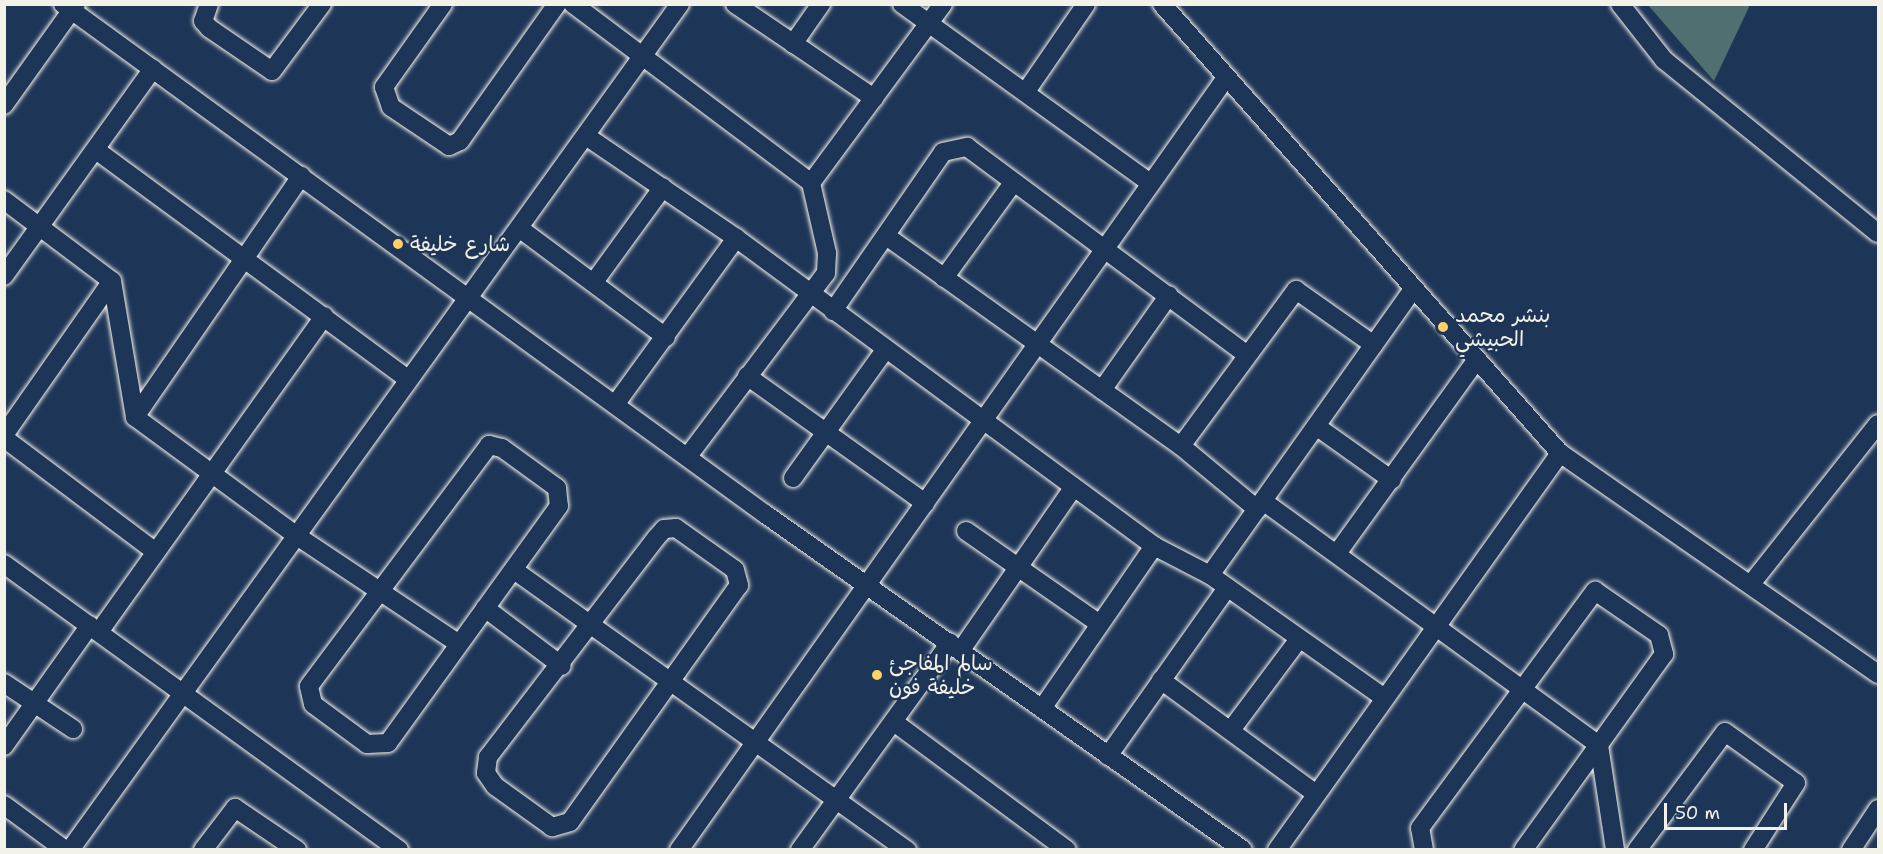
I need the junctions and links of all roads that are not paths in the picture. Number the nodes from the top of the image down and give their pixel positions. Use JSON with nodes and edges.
{"nodes":[{"id":1,"x":209,"y":4,"type":"edge"},
{"id":2,"x":322,"y":4,"type":"edge"},
{"id":3,"x":443,"y":4,"type":"edge"},
{"id":4,"x":557,"y":4,"type":"edge"},
{"id":5,"x":573,"y":4,"type":"edge"},
{"id":6,"x":680,"y":4,"type":"edge"},
{"id":7,"x":735,"y":4,"type":"edge"},
{"id":8,"x":821,"y":4,"type":"edge"},
{"id":9,"x":902,"y":4,"type":"edge"},
{"id":10,"x":943,"y":4,"type":"edge"},
{"id":11,"x":1086,"y":4,"type":"edge"},
{"id":12,"x":1161,"y":4,"type":"edge"},
{"id":13,"x":1620,"y":4,"type":"edge"},
{"id":14,"x":70,"y":6,"type":"edge"},
{"id":15,"x":928,"y":24,"type":"junction"},
{"id":16,"x":793,"y":44,"type":"junction"},
{"id":17,"x":642,"y":56,"type":"junction"},
{"id":18,"x":153,"y":69,"type":"junction"},
{"id":19,"x":1225,"y":79,"type":"junction"},
{"id":20,"x":1027,"y":90,"type":"junction"},
{"id":21,"x":874,"y":98,"type":"junction"},
{"id":22,"x":4,"y":105,"type":"edge"},
{"id":23,"x":586,"y":136,"type":"junction"},
{"id":24,"x":96,"y":150,"type":"junction"},
{"id":25,"x":302,"y":176,"type":"junction"},
{"id":26,"x":811,"y":183,"type":"junction"},
{"id":27,"x":1013,"y":183,"type":"junction"},
{"id":28,"x":1150,"y":183,"type":"junction"},
{"id":29,"x":663,"y":187,"type":"junction"},
{"id":30,"x":4,"y":200,"type":"edge"},
{"id":31,"x":41,"y":228,"type":"junction"},
{"id":32,"x":519,"y":228,"type":"junction"},
{"id":33,"x":1878,"y":233,"type":"edge"},
{"id":34,"x":736,"y":237,"type":"junction"},
{"id":35,"x":889,"y":238,"type":"junction"},
{"id":36,"x":1102,"y":250,"type":"junction"},
{"id":37,"x":244,"y":259,"type":"junction"},
{"id":38,"x":4,"y":276,"type":"edge"},
{"id":39,"x":944,"y":278,"type":"junction"},
{"id":40,"x":112,"y":281,"type":"junction"},
{"id":41,"x":594,"y":282,"type":"junction"},
{"id":42,"x":1412,"y":291,"type":"junction"},
{"id":43,"x":808,"y":294,"type":"junction"},
{"id":44,"x":1169,"y":295,"type":"junction"},
{"id":45,"x":469,"y":297,"type":"junction"},
{"id":46,"x":833,"y":311,"type":"junction"},
{"id":47,"x":324,"y":316,"type":"junction"},
{"id":48,"x":666,"y":337,"type":"junction"},
{"id":49,"x":1034,"y":344,"type":"junction"},
{"id":50,"x":1374,"y":345,"type":"junction"},
{"id":51,"x":885,"y":350,"type":"junction"},
{"id":52,"x":1247,"y":355,"type":"junction"},
{"id":53,"x":1475,"y":362,"type":"junction"},
{"id":54,"x":747,"y":376,"type":"junction"},
{"id":55,"x":406,"y":378,"type":"junction"},
{"id":56,"x":1102,"y":390,"type":"junction"},
{"id":57,"x":617,"y":402,"type":"junction"},
{"id":58,"x":135,"y":417,"type":"junction"},
{"id":59,"x":983,"y":424,"type":"junction"},
{"id":60,"x":1878,"y":424,"type":"edge"},
{"id":61,"x":1316,"y":426,"type":"junction"},
{"id":62,"x":824,"y":432,"type":"junction"},
{"id":63,"x":4,"y":437,"type":"edge"},
{"id":64,"x":1181,"y":446,"type":"junction"},
{"id":65,"x":1560,"y":453,"type":"junction"},
{"id":66,"x":688,"y":456,"type":"junction"},
{"id":67,"x":211,"y":475,"type":"junction"},
{"id":68,"x":793,"y":478,"type":"dead end"},
{"id":69,"x":1392,"y":480,"type":"junction"},
{"id":70,"x":1074,"y":488,"type":"junction"},
{"id":71,"x":925,"y":503,"type":"junction"},
{"id":72,"x":1260,"y":505,"type":"junction"},
{"id":73,"x":966,"y":531,"type":"dead end"},
{"id":74,"x":294,"y":534,"type":"junction"},
{"id":75,"x":1154,"y":546,"type":"junction"},
{"id":76,"x":156,"y":552,"type":"junction"},
{"id":77,"x":1338,"y":552,"type":"junction"},
{"id":78,"x":1018,"y":567,"type":"junction"},
{"id":79,"x":514,"y":570,"type":"junction"},
{"id":80,"x":7,"y":572,"type":"edge"},
{"id":81,"x":1210,"y":575,"type":"junction"},
{"id":82,"x":1752,"y":584,"type":"junction"},
{"id":83,"x":866,"y":586,"type":"junction"},
{"id":84,"x":1227,"y":588,"type":"junction"},
{"id":85,"x":375,"y":591,"type":"junction"},
{"id":86,"x":485,"y":608,"type":"junction"},
{"id":87,"x":1437,"y":623,"type":"junction"},
{"id":88,"x":1100,"y":624,"type":"junction"},
{"id":89,"x":95,"y":628,"type":"junction"},
{"id":90,"x":590,"y":628,"type":"junction"},
{"id":91,"x":1299,"y":639,"type":"junction"},
{"id":92,"x":459,"y":644,"type":"junction"},
{"id":93,"x":956,"y":646,"type":"junction"},
{"id":94,"x":562,"y":666,"type":"junction"},
{"id":95,"x":1878,"y":674,"type":"edge"},
{"id":96,"x":1161,"y":680,"type":"junction"},
{"id":97,"x":4,"y":683,"type":"edge"},
{"id":98,"x":669,"y":683,"type":"junction"},
{"id":99,"x":1521,"y":688,"type":"junction"},
{"id":100,"x":181,"y":693,"type":"junction"},
{"id":101,"x":1383,"y":697,"type":"junction"},
{"id":102,"x":35,"y":704,"type":"junction"},
{"id":103,"x":1043,"y":707,"type":"junction"},
{"id":104,"x":894,"y":722,"type":"junction"},
{"id":105,"x":73,"y":729,"type":"dead end"},
{"id":106,"x":1231,"y":730,"type":"junction"},
{"id":107,"x":757,"y":741,"type":"junction"},
{"id":108,"x":1599,"y":745,"type":"junction"},
{"id":109,"x":4,"y":746,"type":"edge"},
{"id":110,"x":1108,"y":756,"type":"junction"},
{"id":111,"x":1315,"y":793,"type":"junction"},
{"id":112,"x":836,"y":797,"type":"junction"},
{"id":113,"x":4,"y":805,"type":"edge"},
{"id":114,"x":1878,"y":809,"type":"edge"},
{"id":115,"x":65,"y":849,"type":"edge"},
{"id":116,"x":70,"y":849,"type":"edge"},
{"id":117,"x":203,"y":849,"type":"edge"},
{"id":118,"x":297,"y":849,"type":"edge"},
{"id":119,"x":399,"y":849,"type":"edge"},
{"id":120,"x":679,"y":849,"type":"edge"},
{"id":121,"x":800,"y":849,"type":"edge"},
{"id":122,"x":907,"y":849,"type":"edge"},
{"id":123,"x":1067,"y":849,"type":"edge"},
{"id":124,"x":1243,"y":849,"type":"edge"},
{"id":125,"x":1277,"y":849,"type":"edge"},
{"id":126,"x":1424,"y":849,"type":"edge"},
{"id":127,"x":1523,"y":849,"type":"edge"},
{"id":128,"x":1615,"y":849,"type":"edge"},
{"id":129,"x":1637,"y":849,"type":"edge"},
{"id":130,"x":1754,"y":849,"type":"edge"},
{"id":131,"x":1851,"y":849,"type":"edge"}],
"edges":[{"from":1,"to":2,"type":"street"},
{"from":3,"to":4,"type":"street"},
{"from":5,"to":17,"type":"street"},
{"from":6,"to":17,"type":"street"},
{"from":7,"to":16,"type":"street"},
{"from":8,"to":16,"type":"street"},
{"from":9,"to":15,"type":"street"},
{"from":10,"to":15,"type":"street"},
{"from":11,"to":20,"type":"street"},
{"from":12,"to":19,"type":"street"},
{"from":13,"to":33,"type":"street"},
{"from":14,"to":18,"type":"street"},
{"from":14,"to":22,"type":"street"},
{"from":15,"to":20,"type":"street"},
{"from":15,"to":21,"type":"street"},
{"from":16,"to":21,"type":"street"},
{"from":17,"to":23,"type":"street"},
{"from":17,"to":26,"type":"street"},
{"from":18,"to":24,"type":"street"},
{"from":18,"to":25,"type":"street"},
{"from":19,"to":28,"type":"street"},
{"from":19,"to":42,"type":"street"},
{"from":20,"to":28,"type":"street"},
{"from":21,"to":26,"type":"street"},
{"from":23,"to":29,"type":"street"},
{"from":23,"to":32,"type":"street"},
{"from":24,"to":31,"type":"street"},
{"from":24,"to":37,"type":"street"},
{"from":25,"to":37,"type":"street"},
{"from":25,"to":45,"type":"street"},
{"from":26,"to":43,"type":"street"},
{"from":27,"to":35,"type":"street"},
{"from":27,"to":36,"type":"street"},
{"from":27,"to":39,"type":"street"},
{"from":28,"to":36,"type":"street"},
{"from":29,"to":34,"type":"street"},
{"from":29,"to":41,"type":"street"},
{"from":30,"to":31,"type":"street"},
{"from":31,"to":38,"type":"street"},
{"from":31,"to":40,"type":"street"},
{"from":32,"to":41,"type":"street"},
{"from":32,"to":45,"type":"street"},
{"from":34,"to":43,"type":"street"},
{"from":34,"to":48,"type":"street"},
{"from":35,"to":39,"type":"street"},
{"from":35,"to":46,"type":"street"},
{"from":36,"to":44,"type":"street"},
{"from":36,"to":49,"type":"street"},
{"from":37,"to":47,"type":"street"},
{"from":37,"to":58,"type":"street"},
{"from":39,"to":49,"type":"street"},
{"from":40,"to":58,"type":"street"},
{"from":40,"to":63,"type":"street"},
{"from":41,"to":48,"type":"street"},
{"from":42,"to":50,"type":"street"},
{"from":42,"to":53,"type":"street"},
{"from":43,"to":46,"type":"street"},
{"from":43,"to":54,"type":"street"},
{"from":44,"to":52,"type":"street"},
{"from":44,"to":56,"type":"street"},
{"from":45,"to":55,"type":"street"},
{"from":45,"to":57,"type":"street"},
{"from":46,"to":51,"type":"street"},
{"from":47,"to":55,"type":"street"},
{"from":47,"to":67,"type":"street"},
{"from":48,"to":57,"type":"street"},
{"from":49,"to":56,"type":"street"},
{"from":49,"to":59,"type":"street"},
{"from":50,"to":52,"type":"street"},
{"from":50,"to":61,"type":"street"},
{"from":51,"to":59,"type":"street"},
{"from":51,"to":62,"type":"street"},
{"from":52,"to":64,"type":"street"},
{"from":53,"to":65,"type":"street"},
{"from":53,"to":69,"type":"street"},
{"from":54,"to":62,"type":"street"},
{"from":54,"to":66,"type":"street"},
{"from":55,"to":74,"type":"street"},
{"from":56,"to":64,"type":"street"},
{"from":57,"to":66,"type":"street"},
{"from":58,"to":67,"type":"street"},
{"from":59,"to":70,"type":"street"},
{"from":59,"to":71,"type":"street"},
{"from":60,"to":82,"type":"street"},
{"from":61,"to":69,"type":"street"},
{"from":61,"to":72,"type":"street"},
{"from":62,"to":68,"type":"street"},
{"from":62,"to":71,"type":"street"},
{"from":63,"to":76,"type":"street"},
{"from":64,"to":72,"type":"street"},
{"from":65,"to":82,"type":"street"},
{"from":65,"to":87,"type":"street"},
{"from":66,"to":83,"type":"street"},
{"from":67,"to":74,"type":"street"},
{"from":67,"to":76,"type":"street"},
{"from":69,"to":77,"type":"street"},
{"from":70,"to":75,"type":"street"},
{"from":70,"to":78,"type":"street"},
{"from":71,"to":83,"type":"street"},
{"from":72,"to":77,"type":"street"},
{"from":72,"to":81,"type":"street"},
{"from":73,"to":78,"type":"street"},
{"from":74,"to":85,"type":"street"},
{"from":74,"to":100,"type":"street"},
{"from":75,"to":81,"type":"street"},
{"from":75,"to":88,"type":"street"},
{"from":76,"to":89,"type":"street"},
{"from":77,"to":87,"type":"street"},
{"from":78,"to":88,"type":"street"},
{"from":78,"to":93,"type":"street"},
{"from":79,"to":85,"type":"street"},
{"from":79,"to":86,"type":"street"},
{"from":79,"to":90,"type":"street"},
{"from":80,"to":89,"type":"street"},
{"from":81,"to":84,"type":"street"},
{"from":82,"to":95,"type":"street"},
{"from":83,"to":93,"type":"street"},
{"from":83,"to":107,"type":"street"},
{"from":84,"to":91,"type":"street"},
{"from":84,"to":96,"type":"street"},
{"from":85,"to":92,"type":"street"},
{"from":85,"to":92,"type":"street"},
{"from":86,"to":92,"type":"street"},
{"from":86,"to":94,"type":"street"},
{"from":87,"to":99,"type":"street"},
{"from":87,"to":101,"type":"street"},
{"from":88,"to":103,"type":"street"},
{"from":89,"to":100,"type":"street"},
{"from":89,"to":102,"type":"street"},
{"from":90,"to":94,"type":"street"},
{"from":90,"to":98,"type":"street"},
{"from":90,"to":98,"type":"street"},
{"from":91,"to":101,"type":"street"},
{"from":91,"to":106,"type":"street"},
{"from":93,"to":103,"type":"street"},
{"from":93,"to":104,"type":"street"},
{"from":94,"to":98,"type":"street"},
{"from":96,"to":106,"type":"street"},
{"from":96,"to":110,"type":"street"},
{"from":97,"to":102,"type":"street"},
{"from":98,"to":107,"type":"street"},
{"from":99,"to":108,"type":"street"},
{"from":99,"to":108,"type":"street"},
{"from":99,"to":126,"type":"street"},
{"from":100,"to":116,"type":"street"},
{"from":100,"to":119,"type":"street"},
{"from":101,"to":111,"type":"street"},
{"from":102,"to":105,"type":"street"},
{"from":102,"to":109,"type":"street"},
{"from":103,"to":110,"type":"street"},
{"from":104,"to":112,"type":"street"},
{"from":104,"to":123,"type":"street"},
{"from":106,"to":111,"type":"street"},
{"from":107,"to":112,"type":"street"},
{"from":107,"to":120,"type":"street"},
{"from":108,"to":127,"type":"street"},
{"from":108,"to":128,"type":"street"},
{"from":110,"to":124,"type":"street"},
{"from":111,"to":125,"type":"street"},
{"from":112,"to":121,"type":"street"},
{"from":112,"to":122,"type":"street"},
{"from":113,"to":115,"type":"street"},
{"from":114,"to":131,"type":"street"},
{"from":117,"to":118,"type":"street"},
{"from":129,"to":130,"type":"street"}]}
